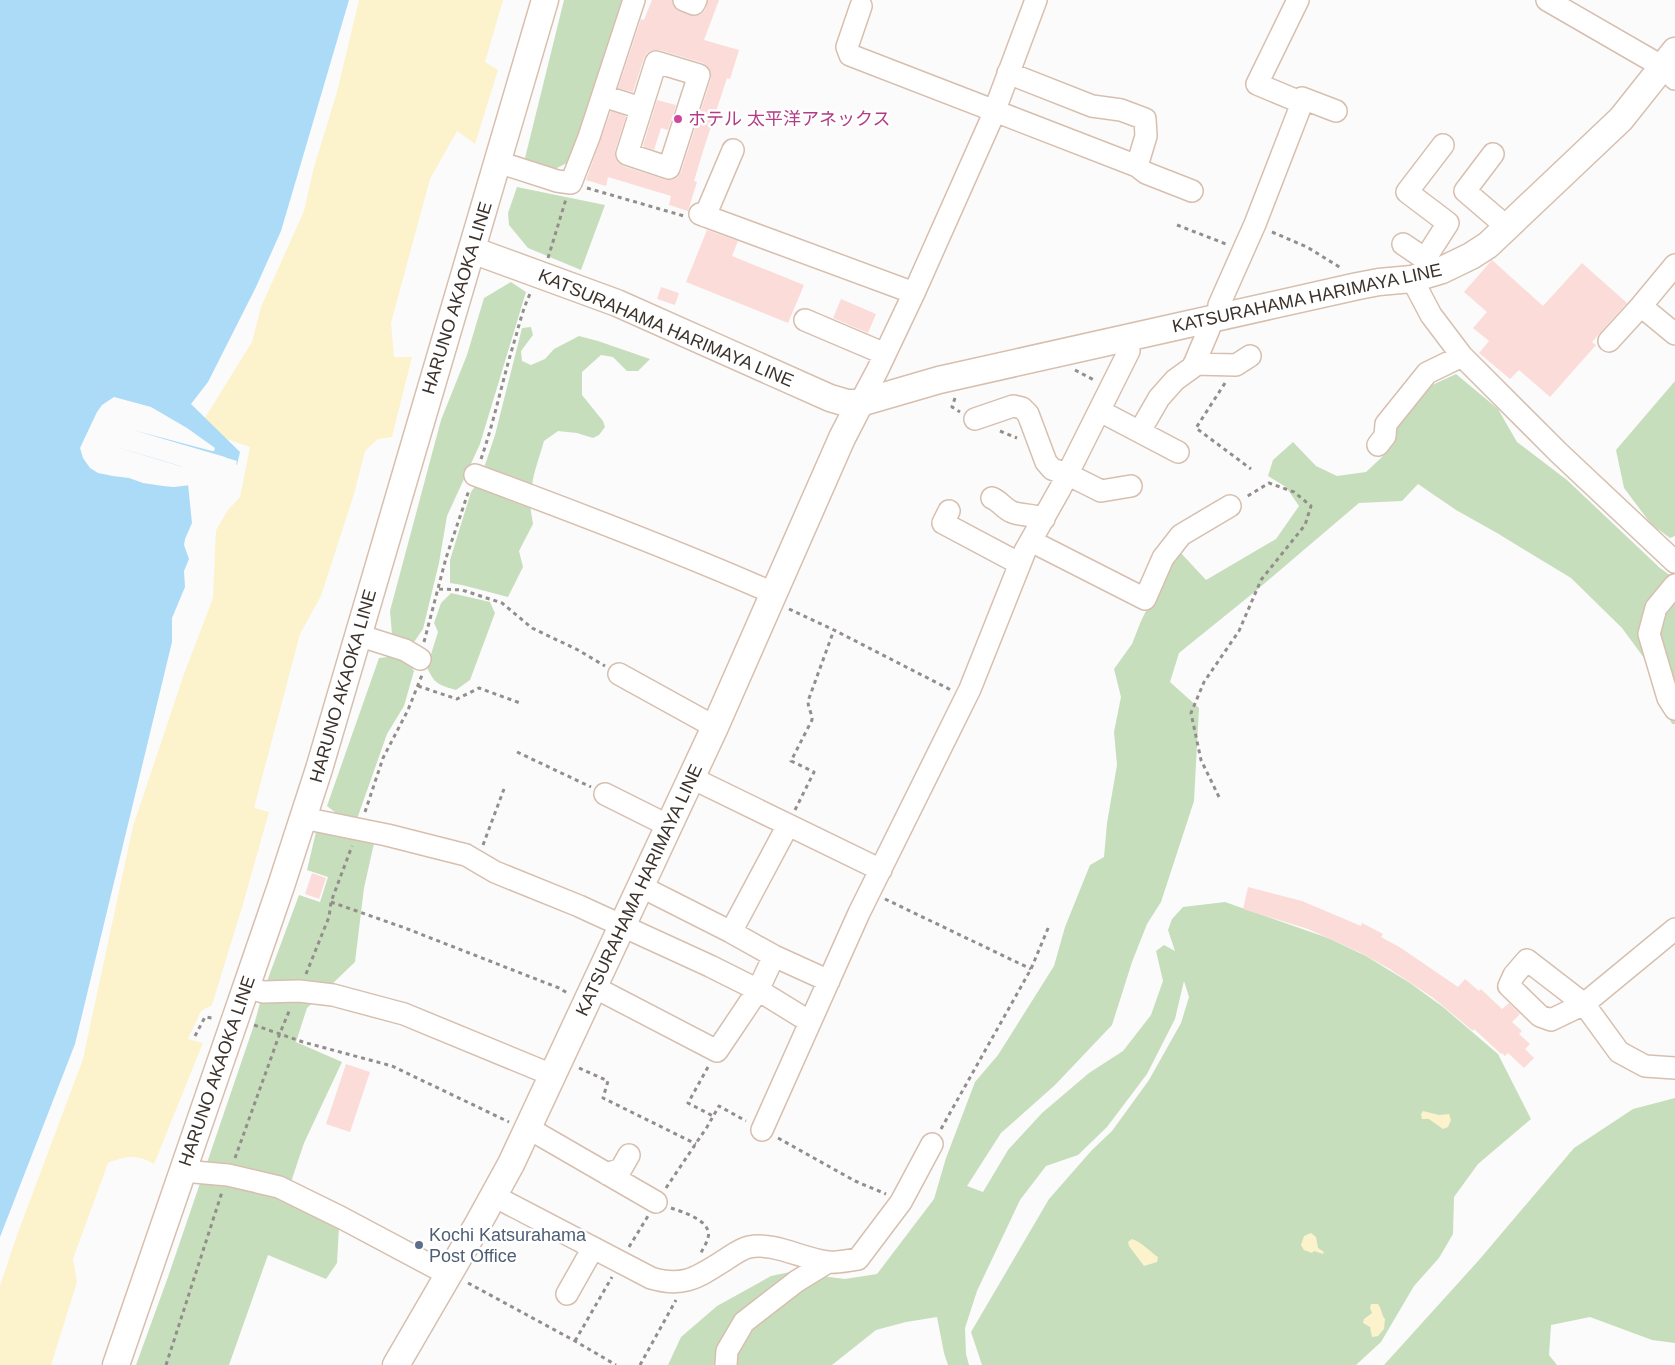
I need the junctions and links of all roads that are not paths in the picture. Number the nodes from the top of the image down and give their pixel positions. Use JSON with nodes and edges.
{"nodes":[{"id":1,"x":545,"y":0,"type":"edge"},
{"id":2,"x":634,"y":0,"type":"edge"},
{"id":3,"x":684,"y":0,"type":"edge"},
{"id":4,"x":696,"y":0,"type":"edge"},
{"id":5,"x":1036,"y":0,"type":"edge"},
{"id":6,"x":1298,"y":0,"type":"edge"},
{"id":7,"x":1547,"y":0,"type":"edge"},
{"id":8,"x":861,"y":6,"type":"dead end"},
{"id":9,"x":1671,"y":66,"type":"edge"},
{"id":10,"x":1008,"y":73,"type":"junction"},
{"id":11,"x":602,"y":96,"type":"junction"},
{"id":12,"x":1300,"y":102,"type":"junction"},
{"id":13,"x":641,"y":108,"type":"junction"},
{"id":14,"x":994,"y":111,"type":"junction"},
{"id":15,"x":1336,"y":111,"type":"dead end"},
{"id":16,"x":1443,"y":145,"type":"dead end"},
{"id":17,"x":733,"y":150,"type":"dead end"},
{"id":18,"x":1494,"y":154,"type":"dead end"},
{"id":19,"x":498,"y":162,"type":"junction"},
{"id":20,"x":1137,"y":166,"type":"junction"},
{"id":21,"x":1192,"y":191,"type":"dead end"},
{"id":22,"x":1507,"y":227,"type":"junction"},
{"id":23,"x":1435,"y":243,"type":"junction"},
{"id":24,"x":1403,"y":244,"type":"dead end"},
{"id":25,"x":472,"y":250,"type":"junction"},
{"id":26,"x":1675,"y":265,"type":"edge"},
{"id":27,"x":1442,"y":270,"type":"junction"},
{"id":28,"x":1412,"y":279,"type":"junction"},
{"id":29,"x":914,"y":293,"type":"junction"},
{"id":30,"x":1641,"y":306,"type":"junction"},
{"id":31,"x":1215,"y":318,"type":"junction"},
{"id":32,"x":805,"y":320,"type":"dead end"},
{"id":33,"x":1675,"y":334,"type":"edge"},
{"id":34,"x":1128,"y":338,"type":"junction"},
{"id":35,"x":1609,"y":341,"type":"dead end"},
{"id":36,"x":885,"y":354,"type":"junction"},
{"id":37,"x":1462,"y":356,"type":"junction"},
{"id":38,"x":1243,"y":361,"type":"road end"},
{"id":39,"x":1194,"y":364,"type":"junction"},
{"id":40,"x":860,"y":403,"type":"junction"},
{"id":41,"x":1100,"y":411,"type":"junction"},
{"id":42,"x":976,"y":419,"type":"dead end"},
{"id":43,"x":1140,"y":430,"type":"junction"},
{"id":44,"x":1378,"y":445,"type":"dead end"},
{"id":45,"x":1178,"y":452,"type":"dead end"},
{"id":46,"x":1067,"y":474,"type":"junction"},
{"id":47,"x":475,"y":475,"type":"road end"},
{"id":48,"x":1131,"y":486,"type":"dead end"},
{"id":49,"x":992,"y":498,"type":"dead end"},
{"id":50,"x":1230,"y":506,"type":"road end"},
{"id":51,"x":949,"y":510,"type":"dead end"},
{"id":52,"x":1044,"y":519,"type":"junction"},
{"id":53,"x":1031,"y":541,"type":"junction"},
{"id":54,"x":1675,"y":562,"type":"edge"},
{"id":55,"x":1020,"y":564,"type":"junction"},
{"id":56,"x":1669,"y":592,"type":"edge"},
{"id":57,"x":772,"y":597,"type":"junction"},
{"id":58,"x":358,"y":636,"type":"junction"},
{"id":59,"x":420,"y":659,"type":"road end"},
{"id":60,"x":619,"y":674,"type":"road end"},
{"id":61,"x":1675,"y":709,"type":"edge"},
{"id":62,"x":715,"y":727,"type":"junction"},
{"id":63,"x":692,"y":778,"type":"junction"},
{"id":64,"x":604,"y":794,"type":"road end"},
{"id":65,"x":303,"y":818,"type":"junction"},
{"id":66,"x":788,"y":825,"type":"junction"},
{"id":67,"x":669,"y":826,"type":"junction"},
{"id":68,"x":881,"y":870,"type":"junction"},
{"id":69,"x":642,"y":887,"type":"junction"},
{"id":70,"x":623,"y":927,"type":"junction"},
{"id":71,"x":1675,"y":929,"type":"edge"},
{"id":72,"x":731,"y":932,"type":"junction"},
{"id":73,"x":774,"y":956,"type":"junction"},
{"id":74,"x":829,"y":981,"type":"junction"},
{"id":75,"x":246,"y":988,"type":"junction"},
{"id":76,"x":758,"y":990,"type":"junction"},
{"id":77,"x":590,"y":996,"type":"junction"},
{"id":78,"x":810,"y":1022,"type":"junction"},
{"id":79,"x":556,"y":1068,"type":"junction"},
{"id":80,"x":1675,"y":1068,"type":"edge"},
{"id":81,"x":528,"y":1128,"type":"junction"},
{"id":82,"x":762,"y":1130,"type":"road end"},
{"id":83,"x":932,"y":1144,"type":"road end"},
{"id":84,"x":629,"y":1155,"type":"dead end"},
{"id":85,"x":183,"y":1171,"type":"junction"},
{"id":86,"x":607,"y":1174,"type":"junction"},
{"id":87,"x":494,"y":1196,"type":"junction"},
{"id":88,"x":656,"y":1202,"type":"road end"},
{"id":89,"x":593,"y":1248,"type":"junction"},
{"id":90,"x":828,"y":1262,"type":"junction"},
{"id":91,"x":448,"y":1273,"type":"junction"},
{"id":92,"x":567,"y":1294,"type":"dead end"},
{"id":93,"x":116,"y":1365,"type":"edge"},
{"id":94,"x":396,"y":1365,"type":"edge"},
{"id":95,"x":726,"y":1365,"type":"edge"}],
"edges":[{"from":1,"to":19,"type":"main road","name":"HARUNO AKAOKA LINE"},
{"from":2,"to":11,"type":"street"},
{"from":3,"to":4,"type":"street"},
{"from":5,"to":10,"type":"street"},
{"from":6,"to":12,"type":"street"},
{"from":7,"to":9,"type":"street"},
{"from":8,"to":14,"type":"street"},
{"from":9,"to":22,"type":"main road","name":"KATSURAHAMA HARIMAYA LINE"},
{"from":10,"to":14,"type":"street"},
{"from":10,"to":20,"type":"street"},
{"from":11,"to":13,"type":"street"},
{"from":11,"to":19,"type":"street"},
{"from":12,"to":15,"type":"street"},
{"from":12,"to":31,"type":"street"},
{"from":13,"to":13,"type":"street"},
{"from":14,"to":20,"type":"street"},
{"from":14,"to":29,"type":"street"},
{"from":16,"to":23,"type":"street"},
{"from":17,"to":29,"type":"street"},
{"from":18,"to":22,"type":"street"},
{"from":19,"to":25,"type":"main road","name":"HARUNO AKAOKA LINE"},
{"from":20,"to":21,"type":"street"},
{"from":22,"to":27,"type":"main road","name":"KATSURAHAMA HARIMAYA LINE"},
{"from":23,"to":24,"type":"street"},
{"from":23,"to":27,"type":"street"},
{"from":25,"to":40,"type":"main road","name":"KATSURAHAMA HARIMAYA LINE"},
{"from":25,"to":58,"type":"main road","name":"HARUNO AKAOKA LINE"},
{"from":26,"to":30,"type":"street"},
{"from":27,"to":28,"type":"main road","name":"KATSURAHAMA HARIMAYA LINE"},
{"from":28,"to":31,"type":"main road","name":"KATSURAHAMA HARIMAYA LINE"},
{"from":28,"to":37,"type":"street"},
{"from":29,"to":36,"type":"street"},
{"from":30,"to":33,"type":"street"},
{"from":30,"to":35,"type":"street"},
{"from":31,"to":34,"type":"main road","name":"KATSURAHAMA HARIMAYA LINE"},
{"from":31,"to":39,"type":"street"},
{"from":32,"to":36,"type":"street"},
{"from":34,"to":40,"type":"main road","name":"KATSURAHAMA HARIMAYA LINE"},
{"from":34,"to":41,"type":"street"},
{"from":36,"to":40,"type":"street"},
{"from":37,"to":44,"type":"street"},
{"from":37,"to":54,"type":"street"},
{"from":38,"to":39,"type":"street"},
{"from":39,"to":43,"type":"street"},
{"from":40,"to":57,"type":"main road","name":"KATSURAHAMA HARIMAYA LINE"},
{"from":41,"to":43,"type":"street"},
{"from":41,"to":46,"type":"street"},
{"from":42,"to":46,"type":"street"},
{"from":43,"to":45,"type":"street"},
{"from":46,"to":48,"type":"street"},
{"from":46,"to":52,"type":"street"},
{"from":47,"to":57,"type":"street"},
{"from":49,"to":52,"type":"street"},
{"from":50,"to":53,"type":"street"},
{"from":51,"to":55,"type":"street"},
{"from":52,"to":53,"type":"street"},
{"from":53,"to":55,"type":"street"},
{"from":55,"to":68,"type":"street"},
{"from":56,"to":61,"type":"street"},
{"from":57,"to":62,"type":"main road","name":"KATSURAHAMA HARIMAYA LINE"},
{"from":58,"to":59,"type":"street"},
{"from":58,"to":65,"type":"main road","name":"HARUNO AKAOKA LINE"},
{"from":60,"to":62,"type":"street"},
{"from":62,"to":63,"type":"main road","name":"KATSURAHAMA HARIMAYA LINE"},
{"from":63,"to":66,"type":"street"},
{"from":63,"to":67,"type":"main road","name":"KATSURAHAMA HARIMAYA LINE"},
{"from":64,"to":67,"type":"street"},
{"from":65,"to":70,"type":"street"},
{"from":65,"to":75,"type":"main road","name":"HARUNO AKAOKA LINE"},
{"from":66,"to":68,"type":"street"},
{"from":66,"to":72,"type":"street"},
{"from":67,"to":69,"type":"main road","name":"KATSURAHAMA HARIMAYA LINE"},
{"from":68,"to":74,"type":"street"},
{"from":69,"to":70,"type":"main road","name":"KATSURAHAMA HARIMAYA LINE"},
{"from":69,"to":72,"type":"street"},
{"from":70,"to":76,"type":"street"},
{"from":70,"to":77,"type":"main road","name":"KATSURAHAMA HARIMAYA LINE"},
{"from":71,"to":80,"type":"street"},
{"from":72,"to":73,"type":"street"},
{"from":73,"to":74,"type":"street"},
{"from":73,"to":76,"type":"street"},
{"from":74,"to":78,"type":"street"},
{"from":75,"to":79,"type":"street"},
{"from":75,"to":85,"type":"main road","name":"HARUNO AKAOKA LINE"},
{"from":76,"to":77,"type":"street"},
{"from":76,"to":78,"type":"street"},
{"from":77,"to":79,"type":"main road","name":"KATSURAHAMA HARIMAYA LINE"},
{"from":78,"to":82,"type":"street"},
{"from":79,"to":81,"type":"main road","name":"KATSURAHAMA HARIMAYA LINE"},
{"from":81,"to":86,"type":"street"},
{"from":81,"to":87,"type":"main road","name":"KATSURAHAMA HARIMAYA LINE"},
{"from":83,"to":90,"type":"street"},
{"from":84,"to":86,"type":"street"},
{"from":85,"to":91,"type":"street"},
{"from":85,"to":93,"type":"main road","name":"HARUNO AKAOKA LINE"},
{"from":86,"to":88,"type":"street"},
{"from":87,"to":89,"type":"street"},
{"from":87,"to":91,"type":"main road","name":"KATSURAHAMA HARIMAYA LINE"},
{"from":89,"to":90,"type":"street"},
{"from":89,"to":92,"type":"street"},
{"from":90,"to":95,"type":"street"},
{"from":91,"to":94,"type":"main road","name":"KATSURAHAMA HARIMAYA LINE"}]}
